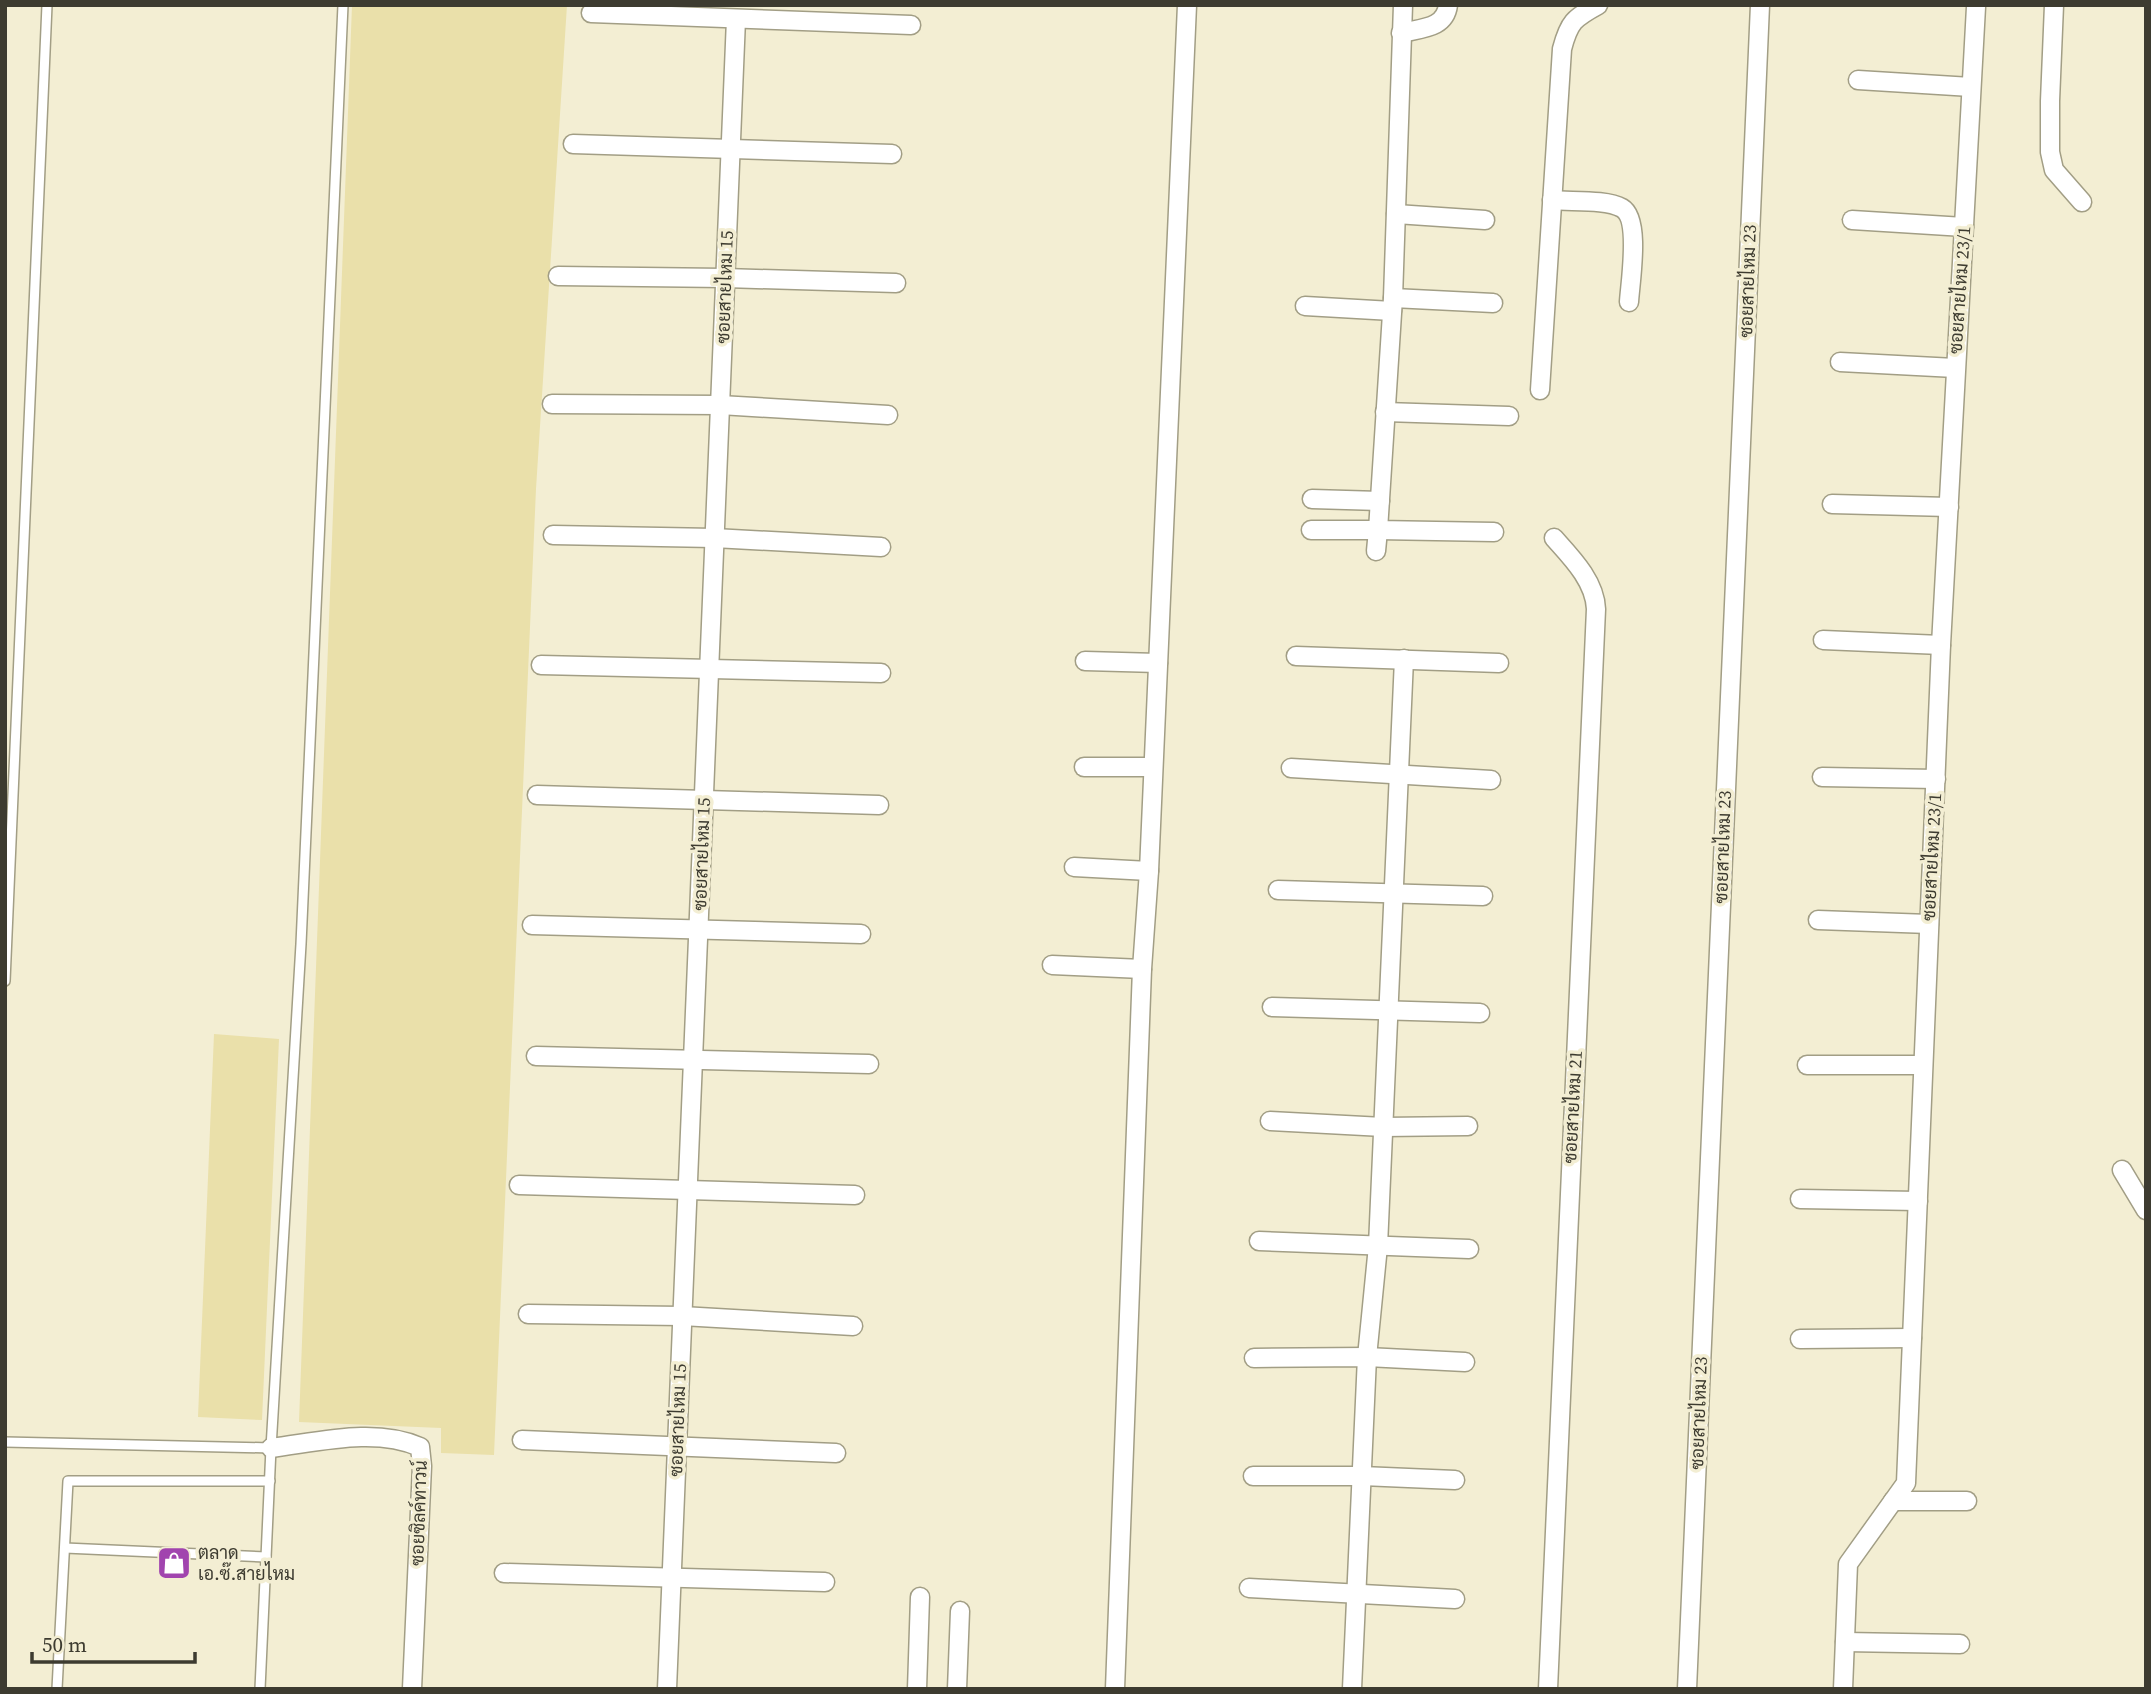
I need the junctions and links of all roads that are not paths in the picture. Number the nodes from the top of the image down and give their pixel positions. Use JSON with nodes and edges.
{"nodes":[{"id":1,"x":47,"y":5,"type":"edge"},
{"id":2,"x":343,"y":5,"type":"edge"},
{"id":3,"x":1187,"y":5,"type":"edge"},
{"id":4,"x":1403,"y":5,"type":"edge"},
{"id":5,"x":1448,"y":5,"type":"edge"},
{"id":6,"x":1598,"y":5,"type":"edge"},
{"id":7,"x":1760,"y":5,"type":"edge"},
{"id":8,"x":2054,"y":5,"type":"edge"},
{"id":9,"x":1976,"y":7,"type":"edge"},
{"id":10,"x":591,"y":13,"type":"dead end"},
{"id":11,"x":736,"y":19,"type":"junction"},
{"id":12,"x":911,"y":25,"type":"dead end"},
{"id":13,"x":1401,"y":33,"type":"junction"},
{"id":14,"x":1857,"y":80,"type":"dead end"},
{"id":15,"x":1971,"y":87,"type":"junction"},
{"id":16,"x":573,"y":144,"type":"dead end"},
{"id":17,"x":731,"y":149,"type":"junction"},
{"id":18,"x":892,"y":154,"type":"dead end"},
{"id":19,"x":1552,"y":200,"type":"junction"},
{"id":20,"x":2081,"y":202,"type":"dead end"},
{"id":21,"x":1396,"y":214,"type":"junction"},
{"id":22,"x":1485,"y":220,"type":"dead end"},
{"id":23,"x":1852,"y":220,"type":"dead end"},
{"id":24,"x":1964,"y":227,"type":"junction"},
{"id":25,"x":558,"y":276,"type":"dead end"},
{"id":26,"x":725,"y":278,"type":"junction"},
{"id":27,"x":896,"y":283,"type":"dead end"},
{"id":28,"x":1629,"y":302,"type":"dead end"},
{"id":29,"x":1493,"y":303,"type":"dead end"},
{"id":30,"x":1392,"y":304,"type":"junction"},
{"id":31,"x":1305,"y":306,"type":"dead end"},
{"id":32,"x":1840,"y":362,"type":"dead end"},
{"id":33,"x":1955,"y":368,"type":"junction"},
{"id":34,"x":1540,"y":390,"type":"dead end"},
{"id":35,"x":552,"y":404,"type":"dead end"},
{"id":36,"x":720,"y":405,"type":"junction"},
{"id":37,"x":1385,"y":412,"type":"junction"},
{"id":38,"x":888,"y":415,"type":"dead end"},
{"id":39,"x":1509,"y":416,"type":"dead end"},
{"id":40,"x":1312,"y":499,"type":"dead end"},
{"id":41,"x":1380,"y":500,"type":"junction"},
{"id":42,"x":1832,"y":504,"type":"dead end"},
{"id":43,"x":1949,"y":507,"type":"junction"},
{"id":44,"x":1311,"y":530,"type":"dead end"},
{"id":45,"x":1378,"y":530,"type":"junction"},
{"id":46,"x":1494,"y":531,"type":"dead end"},
{"id":47,"x":553,"y":536,"type":"dead end"},
{"id":48,"x":714,"y":538,"type":"junction"},
{"id":49,"x":1554,"y":538,"type":"dead end"},
{"id":50,"x":881,"y":547,"type":"dead end"},
{"id":51,"x":1376,"y":551,"type":"dead end"},
{"id":52,"x":1823,"y":640,"type":"dead end"},
{"id":53,"x":1941,"y":645,"type":"junction"},
{"id":54,"x":1296,"y":656,"type":"dead end"},
{"id":55,"x":1404,"y":659,"type":"junction"},
{"id":56,"x":1085,"y":661,"type":"dead end"},
{"id":57,"x":1158,"y":663,"type":"junction"},
{"id":58,"x":1499,"y":663,"type":"dead end"},
{"id":59,"x":541,"y":665,"type":"dead end"},
{"id":60,"x":709,"y":669,"type":"junction"},
{"id":61,"x":881,"y":673,"type":"dead end"},
{"id":62,"x":1084,"y":767,"type":"dead end"},
{"id":63,"x":1153,"y":767,"type":"junction"},
{"id":64,"x":1291,"y":768,"type":"dead end"},
{"id":65,"x":1399,"y":776,"type":"junction"},
{"id":66,"x":1822,"y":777,"type":"dead end"},
{"id":67,"x":1936,"y":779,"type":"junction"},
{"id":68,"x":1491,"y":780,"type":"dead end"},
{"id":69,"x":537,"y":795,"type":"dead end"},
{"id":70,"x":704,"y":799,"type":"junction"},
{"id":71,"x":879,"y":806,"type":"dead end"},
{"id":72,"x":1074,"y":867,"type":"dead end"},
{"id":73,"x":1149,"y":871,"type":"junction"},
{"id":74,"x":1278,"y":890,"type":"dead end"},
{"id":75,"x":1394,"y":895,"type":"junction"},
{"id":76,"x":1483,"y":896,"type":"dead end"},
{"id":77,"x":1818,"y":920,"type":"dead end"},
{"id":78,"x":1929,"y":923,"type":"junction"},
{"id":79,"x":532,"y":925,"type":"dead end"},
{"id":80,"x":699,"y":930,"type":"junction"},
{"id":81,"x":861,"y":934,"type":"dead end"},
{"id":82,"x":1052,"y":965,"type":"dead end"},
{"id":83,"x":1142,"y":969,"type":"junction"},
{"id":84,"x":5,"y":981,"type":"edge"},
{"id":85,"x":1272,"y":1007,"type":"dead end"},
{"id":86,"x":1388,"y":1010,"type":"junction"},
{"id":87,"x":1480,"y":1013,"type":"dead end"},
{"id":88,"x":536,"y":1056,"type":"dead end"},
{"id":89,"x":693,"y":1061,"type":"junction"},
{"id":90,"x":869,"y":1064,"type":"dead end"},
{"id":91,"x":1807,"y":1065,"type":"dead end"},
{"id":92,"x":1923,"y":1065,"type":"junction"},
{"id":93,"x":1270,"y":1121,"type":"dead end"},
{"id":94,"x":1468,"y":1125,"type":"dead end"},
{"id":95,"x":1383,"y":1127,"type":"junction"},
{"id":96,"x":2122,"y":1170,"type":"dead end"},
{"id":97,"x":519,"y":1185,"type":"dead end"},
{"id":98,"x":688,"y":1188,"type":"junction"},
{"id":99,"x":855,"y":1195,"type":"dead end"},
{"id":100,"x":1800,"y":1199,"type":"dead end"},
{"id":101,"x":1918,"y":1201,"type":"junction"},
{"id":102,"x":2146,"y":1210,"type":"edge"},
{"id":103,"x":1259,"y":1241,"type":"dead end"},
{"id":104,"x":1378,"y":1246,"type":"junction"},
{"id":105,"x":1469,"y":1249,"type":"dead end"},
{"id":106,"x":528,"y":1314,"type":"dead end"},
{"id":107,"x":682,"y":1316,"type":"junction"},
{"id":108,"x":853,"y":1326,"type":"dead end"},
{"id":109,"x":1912,"y":1338,"type":"junction"},
{"id":110,"x":1800,"y":1339,"type":"dead end"},
{"id":111,"x":1367,"y":1357,"type":"junction"},
{"id":112,"x":1254,"y":1358,"type":"dead end"},
{"id":113,"x":1465,"y":1362,"type":"dead end"},
{"id":114,"x":522,"y":1440,"type":"dead end"},
{"id":115,"x":5,"y":1442,"type":"edge"},
{"id":116,"x":677,"y":1445,"type":"junction"},
{"id":117,"x":271,"y":1448,"type":"junction"},
{"id":118,"x":836,"y":1453,"type":"dead end"},
{"id":119,"x":1253,"y":1476,"type":"dead end"},
{"id":120,"x":1362,"y":1476,"type":"junction"},
{"id":121,"x":1455,"y":1480,"type":"dead end"},
{"id":122,"x":270,"y":1481,"type":"junction"},
{"id":123,"x":1893,"y":1501,"type":"junction"},
{"id":124,"x":1967,"y":1501,"type":"dead end"},
{"id":125,"x":65,"y":1548,"type":"junction"},
{"id":126,"x":266,"y":1557,"type":"junction"},
{"id":127,"x":505,"y":1573,"type":"dead end"},
{"id":128,"x":672,"y":1577,"type":"junction"},
{"id":129,"x":825,"y":1582,"type":"dead end"},
{"id":130,"x":1249,"y":1588,"type":"dead end"},
{"id":131,"x":1356,"y":1595,"type":"junction"},
{"id":132,"x":920,"y":1597,"type":"dead end"},
{"id":133,"x":1455,"y":1599,"type":"dead end"},
{"id":134,"x":960,"y":1611,"type":"dead end"},
{"id":135,"x":1845,"y":1642,"type":"junction"},
{"id":136,"x":1960,"y":1644,"type":"dead end"},
{"id":137,"x":57,"y":1689,"type":"edge"},
{"id":138,"x":261,"y":1689,"type":"edge"},
{"id":139,"x":412,"y":1689,"type":"edge"},
{"id":140,"x":667,"y":1689,"type":"edge"},
{"id":141,"x":917,"y":1689,"type":"edge"},
{"id":142,"x":957,"y":1689,"type":"edge"},
{"id":143,"x":1115,"y":1689,"type":"edge"},
{"id":144,"x":1352,"y":1689,"type":"edge"},
{"id":145,"x":1548,"y":1689,"type":"edge"},
{"id":146,"x":1687,"y":1689,"type":"edge"},
{"id":147,"x":1843,"y":1689,"type":"edge"}],
"edges":[{"from":1,"to":84,"type":"lane"},
{"from":2,"to":117,"type":"lane"},
{"from":3,"to":57,"type":"street"},
{"from":4,"to":13,"type":"street"},
{"from":5,"to":13,"type":"street"},
{"from":6,"to":19,"type":"street"},
{"from":7,"to":146,"type":"street","name":"ซอยสายไหม 23"},
{"from":8,"to":20,"type":"street"},
{"from":9,"to":15,"type":"street","name":"ซอยสายไหม 23/1"},
{"from":10,"to":11,"type":"street"},
{"from":11,"to":12,"type":"street"},
{"from":11,"to":17,"type":"street","name":"ซอยสายไหม 15"},
{"from":13,"to":21,"type":"street"},
{"from":14,"to":15,"type":"street"},
{"from":15,"to":24,"type":"street","name":"ซอยสายไหม 23/1"},
{"from":16,"to":17,"type":"street"},
{"from":17,"to":18,"type":"street"},
{"from":17,"to":26,"type":"street","name":"ซอยสายไหม 15"},
{"from":19,"to":28,"type":"street"},
{"from":19,"to":34,"type":"street"},
{"from":21,"to":22,"type":"street"},
{"from":21,"to":30,"type":"street"},
{"from":23,"to":24,"type":"street"},
{"from":24,"to":33,"type":"street","name":"ซอยสายไหม 23/1"},
{"from":25,"to":26,"type":"street"},
{"from":26,"to":27,"type":"street"},
{"from":26,"to":36,"type":"street","name":"ซอยสายไหม 15"},
{"from":29,"to":30,"type":"street"},
{"from":30,"to":31,"type":"street"},
{"from":30,"to":37,"type":"street"},
{"from":32,"to":33,"type":"street"},
{"from":33,"to":43,"type":"street","name":"ซอยสายไหม 23/1"},
{"from":35,"to":36,"type":"street"},
{"from":36,"to":38,"type":"street"},
{"from":36,"to":48,"type":"street","name":"ซอยสายไหม 15"},
{"from":37,"to":39,"type":"street"},
{"from":37,"to":41,"type":"street"},
{"from":40,"to":41,"type":"street"},
{"from":41,"to":45,"type":"street"},
{"from":42,"to":43,"type":"street"},
{"from":43,"to":53,"type":"street","name":"ซอยสายไหม 23/1"},
{"from":44,"to":45,"type":"street"},
{"from":45,"to":46,"type":"street"},
{"from":45,"to":51,"type":"street"},
{"from":47,"to":48,"type":"street"},
{"from":48,"to":50,"type":"street"},
{"from":48,"to":60,"type":"street","name":"ซอยสายไหม 15"},
{"from":49,"to":145,"type":"street","name":"ซอยสายไหม 21"},
{"from":52,"to":53,"type":"street"},
{"from":53,"to":67,"type":"street","name":"ซอยสายไหม 23/1"},
{"from":54,"to":55,"type":"street"},
{"from":55,"to":58,"type":"street"},
{"from":55,"to":65,"type":"street"},
{"from":56,"to":57,"type":"street"},
{"from":57,"to":63,"type":"street"},
{"from":59,"to":60,"type":"street"},
{"from":60,"to":61,"type":"street"},
{"from":60,"to":70,"type":"street","name":"ซอยสายไหม 15"},
{"from":62,"to":63,"type":"street"},
{"from":63,"to":73,"type":"street"},
{"from":64,"to":65,"type":"street"},
{"from":65,"to":68,"type":"street"},
{"from":65,"to":75,"type":"street"},
{"from":66,"to":67,"type":"street"},
{"from":67,"to":78,"type":"street","name":"ซอยสายไหม 23/1"},
{"from":69,"to":70,"type":"street"},
{"from":70,"to":71,"type":"street"},
{"from":70,"to":80,"type":"street","name":"ซอยสายไหม 15"},
{"from":72,"to":73,"type":"street"},
{"from":73,"to":83,"type":"street"},
{"from":74,"to":75,"type":"street"},
{"from":75,"to":76,"type":"street"},
{"from":75,"to":86,"type":"street"},
{"from":77,"to":78,"type":"street"},
{"from":78,"to":92,"type":"street","name":"ซอยสายไหม 23/1"},
{"from":79,"to":80,"type":"street"},
{"from":80,"to":81,"type":"street"},
{"from":80,"to":89,"type":"street","name":"ซอยสายไหม 15"},
{"from":82,"to":83,"type":"street"},
{"from":83,"to":143,"type":"street"},
{"from":85,"to":86,"type":"street"},
{"from":86,"to":87,"type":"street"},
{"from":86,"to":95,"type":"street"},
{"from":88,"to":89,"type":"street"},
{"from":89,"to":90,"type":"street"},
{"from":89,"to":98,"type":"street","name":"ซอยสายไหม 15"},
{"from":91,"to":92,"type":"street"},
{"from":92,"to":101,"type":"street","name":"ซอยสายไหม 23/1"},
{"from":93,"to":95,"type":"street"},
{"from":94,"to":95,"type":"street"},
{"from":95,"to":104,"type":"street"},
{"from":96,"to":102,"type":"street"},
{"from":97,"to":98,"type":"street"},
{"from":98,"to":99,"type":"street"},
{"from":98,"to":107,"type":"street","name":"ซอยสายไหม 15"},
{"from":100,"to":101,"type":"street"},
{"from":101,"to":109,"type":"street","name":"ซอยสายไหม 23/1"},
{"from":103,"to":104,"type":"street"},
{"from":104,"to":105,"type":"street"},
{"from":104,"to":111,"type":"street"},
{"from":106,"to":107,"type":"street"},
{"from":107,"to":108,"type":"street"},
{"from":107,"to":116,"type":"street","name":"ซอยสายไหม 15"},
{"from":109,"to":110,"type":"street"},
{"from":109,"to":123,"type":"street","name":"ซอยสายไหม 23/1"},
{"from":111,"to":112,"type":"street"},
{"from":111,"to":113,"type":"street"},
{"from":111,"to":120,"type":"street"},
{"from":114,"to":116,"type":"street"},
{"from":115,"to":117,"type":"lane"},
{"from":116,"to":118,"type":"street"},
{"from":116,"to":128,"type":"street","name":"ซอยสายไหม 15"},
{"from":117,"to":122,"type":"lane"},
{"from":117,"to":139,"type":"street","name":"ซอยซิลค์ทาวน์"},
{"from":119,"to":120,"type":"street"},
{"from":120,"to":121,"type":"street"},
{"from":120,"to":131,"type":"street"},
{"from":122,"to":125,"type":"lane"},
{"from":122,"to":126,"type":"lane"},
{"from":123,"to":124,"type":"street"},
{"from":123,"to":135,"type":"street","name":"ซอยสายไหม 23/1"},
{"from":125,"to":126,"type":"lane"},
{"from":125,"to":137,"type":"lane"},
{"from":126,"to":138,"type":"lane"},
{"from":127,"to":128,"type":"street"},
{"from":128,"to":129,"type":"street"},
{"from":128,"to":140,"type":"street","name":"ซอยสายไหม 15"},
{"from":130,"to":131,"type":"street"},
{"from":131,"to":133,"type":"street"},
{"from":131,"to":144,"type":"street"},
{"from":132,"to":141,"type":"street"},
{"from":134,"to":142,"type":"street"},
{"from":135,"to":136,"type":"street"},
{"from":135,"to":147,"type":"street","name":"ซอยสายไหม 23/1"}]}
